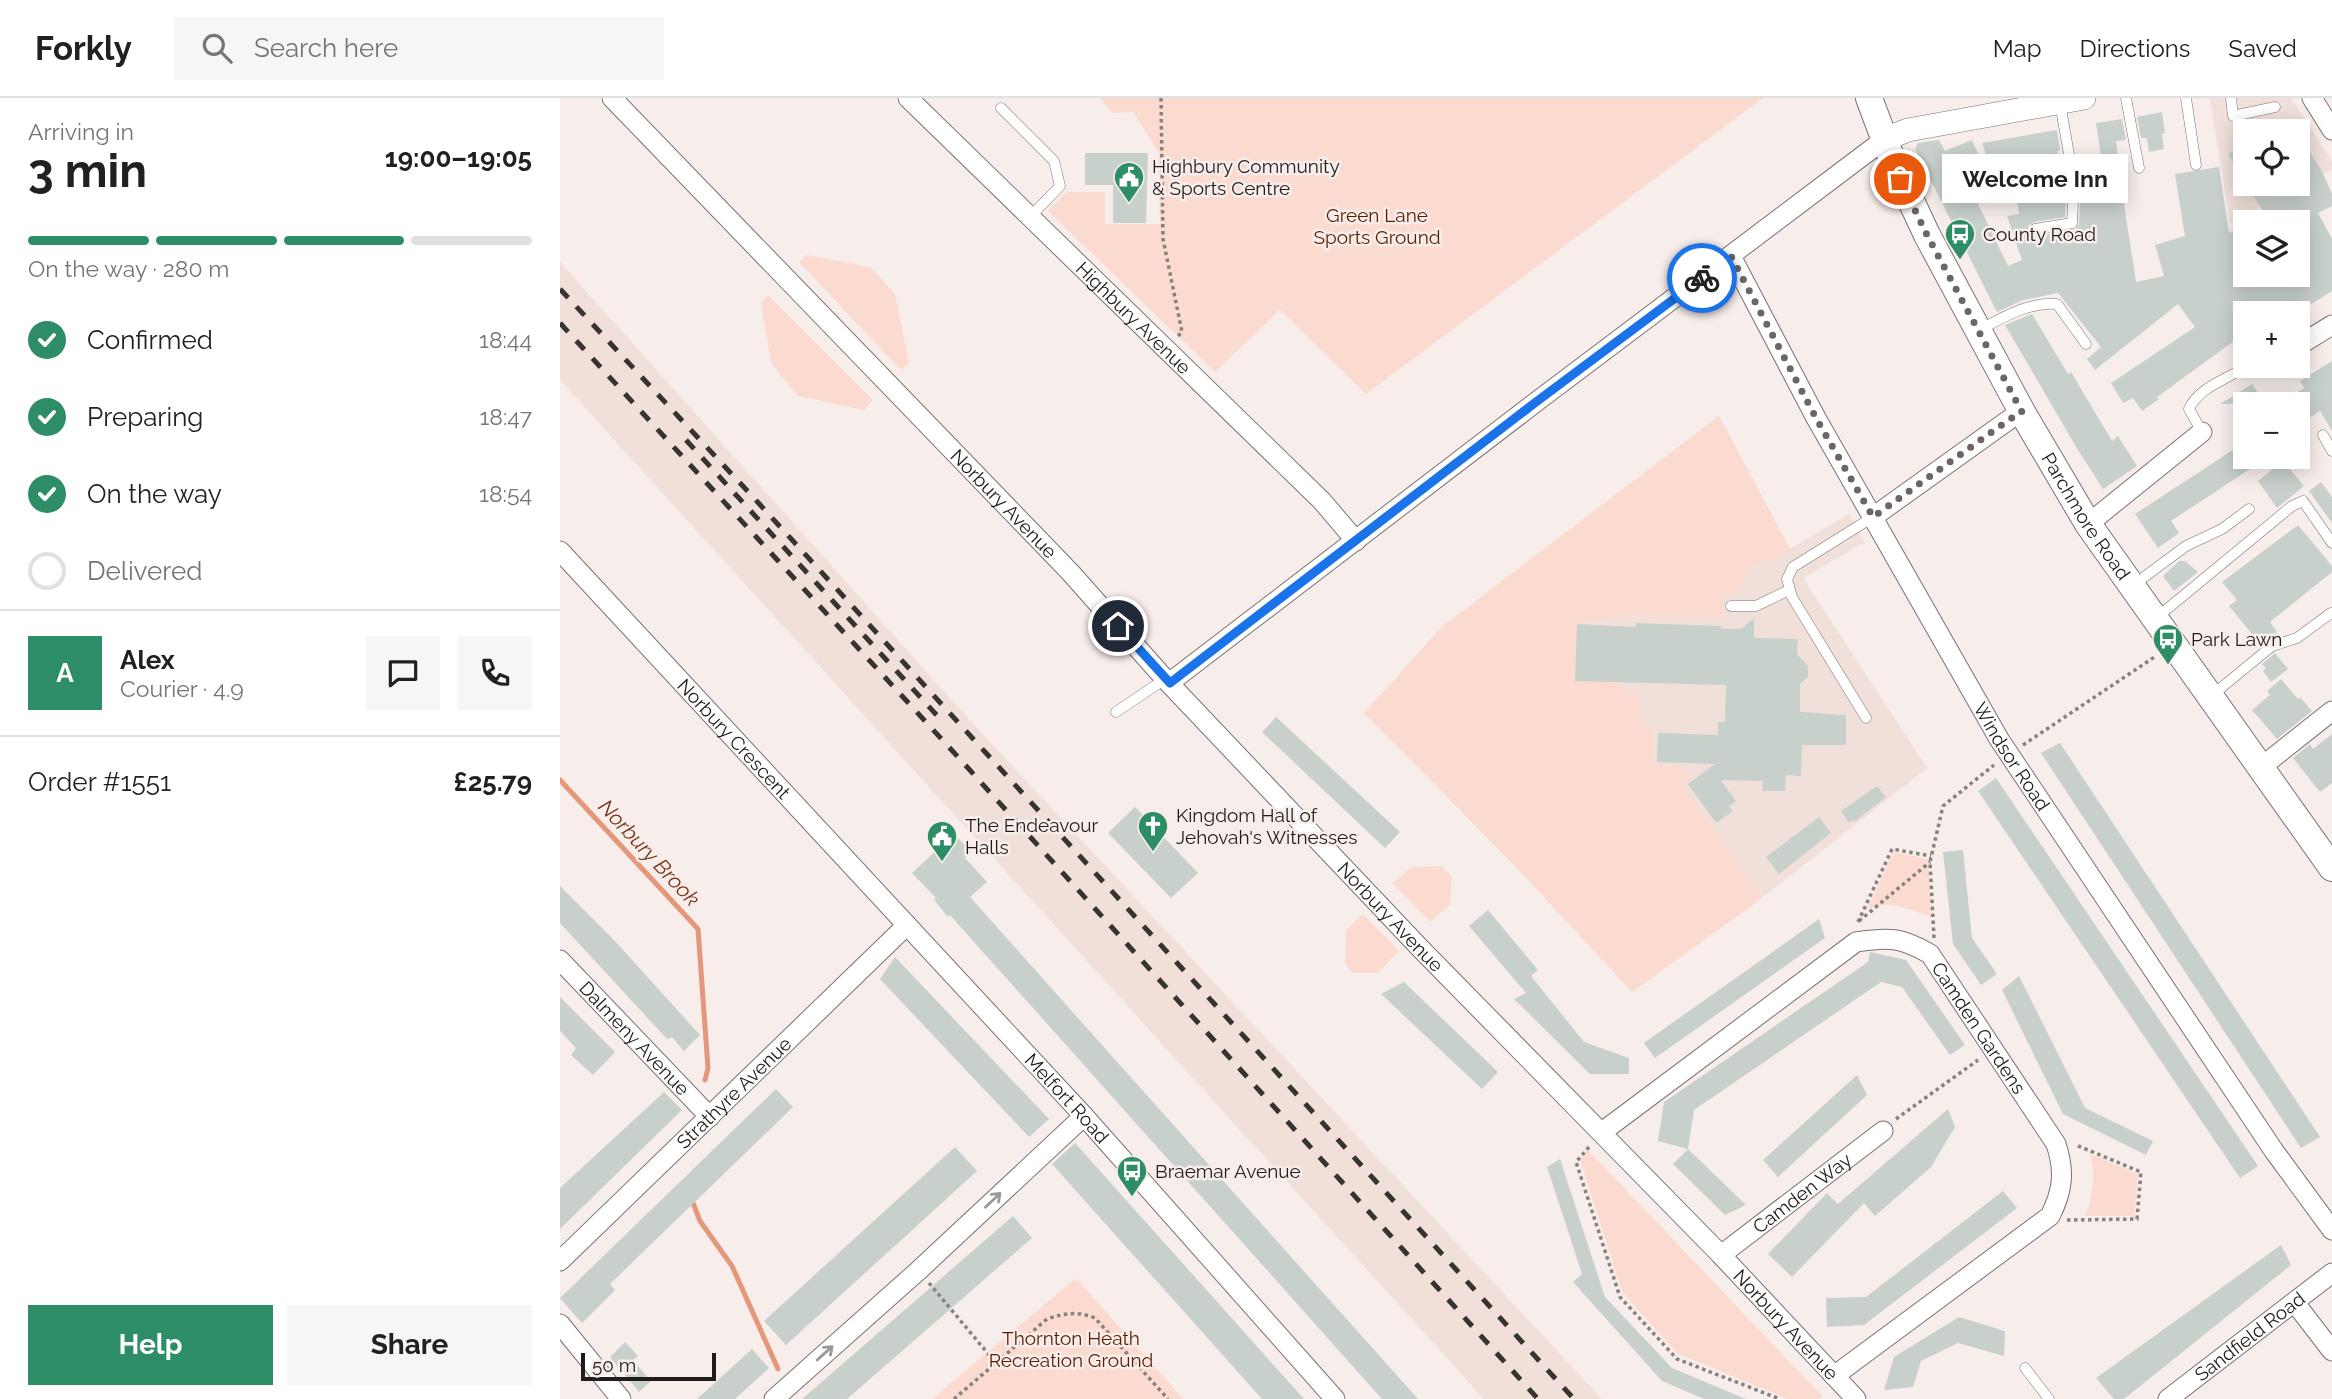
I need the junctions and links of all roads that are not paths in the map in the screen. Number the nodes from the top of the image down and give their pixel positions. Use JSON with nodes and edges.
{"nodes":[{"id":1,"x":612,"y":98,"type":"edge"},
{"id":2,"x":908,"y":98,"type":"edge"},
{"id":3,"x":1869,"y":98,"type":"edge"},
{"id":4,"x":2084,"y":98,"type":"edge"},
{"id":5,"x":2126,"y":98,"type":"edge"},
{"id":6,"x":2186,"y":98,"type":"edge"},
{"id":7,"x":2231,"y":98,"type":"edge"},
{"id":8,"x":2312,"y":98,"type":"edge"},
{"id":9,"x":2060,"y":102,"type":"junction"},
{"id":10,"x":2275,"y":107,"type":"dead end"},
{"id":11,"x":1001,"y":108,"type":"dead end"},
{"id":12,"x":2332,"y":130,"type":"edge"},
{"id":13,"x":1885,"y":139,"type":"junction"},
{"id":14,"x":2196,"y":165,"type":"dead end"},
{"id":15,"x":2139,"y":168,"type":"dead end"},
{"id":16,"x":1030,"y":217,"type":"junction"},
{"id":17,"x":2035,"y":229,"type":"dead end"},
{"id":18,"x":1731,"y":256,"type":"junction"},
{"id":19,"x":2332,"y":325,"type":"edge"},
{"id":20,"x":1979,"y":330,"type":"junction"},
{"id":21,"x":2310,"y":339,"type":"edge"},
{"id":22,"x":2086,"y":344,"type":"dead end"},
{"id":23,"x":2233,"y":374,"type":"edge"},
{"id":24,"x":2022,"y":412,"type":"junction"},
{"id":25,"x":2202,"y":432,"type":"joint"},
{"id":26,"x":2323,"y":435,"type":"dead end"},
{"id":27,"x":2332,"y":451,"type":"edge"},
{"id":28,"x":2249,"y":509,"type":"dead end"},
{"id":29,"x":1873,"y":517,"type":"junction"},
{"id":30,"x":2088,"y":524,"type":"junction"},
{"id":31,"x":1356,"y":541,"type":"junction"},
{"id":32,"x":2332,"y":544,"type":"edge"},
{"id":33,"x":560,"y":551,"type":"edge"},
{"id":34,"x":2132,"y":586,"type":"junction"},
{"id":35,"x":1789,"y":590,"type":"junction"},
{"id":36,"x":1731,"y":606,"type":"dead end"},
{"id":37,"x":2331,"y":613,"type":"edge"},
{"id":38,"x":2155,"y":619,"type":"junction"},
{"id":39,"x":1167,"y":681,"type":"junction"},
{"id":40,"x":2210,"y":697,"type":"junction"},
{"id":41,"x":2332,"y":711,"type":"edge"},
{"id":42,"x":1116,"y":712,"type":"dead end"},
{"id":43,"x":1866,"y":718,"type":"dead end"},
{"id":44,"x":2260,"y":768,"type":"junction"},
{"id":45,"x":2332,"y":868,"type":"edge"},
{"id":46,"x":907,"y":925,"type":"junction"},
{"id":47,"x":562,"y":967,"type":"edge"},
{"id":48,"x":1084,"y":1116,"type":"junction"},
{"id":49,"x":709,"y":1117,"type":"junction"},
{"id":50,"x":1883,"y":1131,"type":"road end"},
{"id":51,"x":1602,"y":1132,"type":"junction"},
{"id":52,"x":2332,"y":1230,"type":"edge"},
{"id":53,"x":1721,"y":1255,"type":"junction"},
{"id":54,"x":560,"y":1261,"type":"edge"},
{"id":55,"x":2332,"y":1273,"type":"edge"},
{"id":56,"x":2295,"y":1303,"type":"junction"},
{"id":57,"x":560,"y":1324,"type":"edge"},
{"id":58,"x":2332,"y":1351,"type":"edge"},
{"id":59,"x":2025,"y":1368,"type":"dead end"},
{"id":60,"x":1835,"y":1376,"type":"junction"},
{"id":61,"x":621,"y":1399,"type":"edge"},
{"id":62,"x":774,"y":1399,"type":"edge"},
{"id":63,"x":1335,"y":1399,"type":"edge"},
{"id":64,"x":1856,"y":1399,"type":"edge"},
{"id":65,"x":2049,"y":1399,"type":"edge"},
{"id":66,"x":2168,"y":1399,"type":"edge"}],
"edges":[{"from":1,"to":39,"type":"street","name":"Norbury Avenue"},
{"from":2,"to":16,"type":"street","name":"Highbury Avenue"},
{"from":3,"to":13,"type":"main road","name":"Parchmore Road"},
{"from":4,"to":9,"type":"street"},
{"from":5,"to":15,"type":"lane"},
{"from":6,"to":14,"type":"lane"},
{"from":7,"to":10,"type":"lane"},
{"from":8,"to":12,"type":"street"},
{"from":9,"to":13,"type":"street"},
{"from":9,"to":17,"type":"lane"},
{"from":11,"to":16,"type":"lane"},
{"from":13,"to":18,"type":"street"},
{"from":13,"to":20,"type":"main road","name":"Parchmore Road"},
{"from":16,"to":31,"type":"street","name":"Highbury Avenue"},
{"from":18,"to":29,"type":"street","name":"Windsor Road"},
{"from":18,"to":31,"type":"street"},
{"from":19,"to":21,"type":"street"},
{"from":20,"to":22,"type":"lane"},
{"from":20,"to":24,"type":"main road","name":"Parchmore Road"},
{"from":23,"to":25,"type":"lane"},
{"from":24,"to":29,"type":"street"},
{"from":24,"to":30,"type":"main road","name":"Parchmore Road"},
{"from":25,"to":30,"type":"street"},
{"from":26,"to":27,"type":"lane"},
{"from":28,"to":34,"type":"lane"},
{"from":29,"to":35,"type":"lane"},
{"from":29,"to":52,"type":"street","name":"Windsor Road"},
{"from":30,"to":34,"type":"main road","name":"Parchmore Road"},
{"from":31,"to":39,"type":"street"},
{"from":32,"to":38,"type":"lane"},
{"from":33,"to":46,"type":"street","name":"Norbury Crescent"},
{"from":34,"to":38,"type":"main road","name":"Parchmore Road"},
{"from":35,"to":36,"type":"lane"},
{"from":35,"to":43,"type":"lane"},
{"from":37,"to":40,"type":"lane"},
{"from":38,"to":40,"type":"main road","name":"Parchmore Road"},
{"from":39,"to":42,"type":"lane"},
{"from":39,"to":51,"type":"street","name":"Norbury Avenue"},
{"from":40,"to":44,"type":"main road","name":"Parchmore Road"},
{"from":41,"to":44,"type":"street"},
{"from":44,"to":45,"type":"main road","name":"Parchmore Road"},
{"from":46,"to":48,"type":"street","name":"Melfort Road"},
{"from":46,"to":49,"type":"street","name":"Strathyre Avenue"},
{"from":47,"to":49,"type":"street","name":"Dalmeny Avenue"},
{"from":62,"to":48,"type":"street","one_way":true},
{"from":48,"to":63,"type":"street","name":"Melfort Road"},
{"from":49,"to":54,"type":"street","name":"Strathyre Avenue"},
{"from":50,"to":53,"type":"street","name":"Camden Way"},
{"from":51,"to":53,"type":"street","name":"Norbury Avenue"},
{"from":51,"to":60,"type":"street","name":"Camden Gardens"},
{"from":53,"to":60,"type":"street","name":"Norbury Avenue"},
{"from":55,"to":56,"type":"street","name":"Sandfield Road"},
{"from":56,"to":58,"type":"street"},
{"from":56,"to":66,"type":"street","name":"Sandfield Road"},
{"from":57,"to":61,"type":"street"},
{"from":59,"to":65,"type":"lane"},
{"from":60,"to":64,"type":"street","name":"Norbury Avenue"}]}
